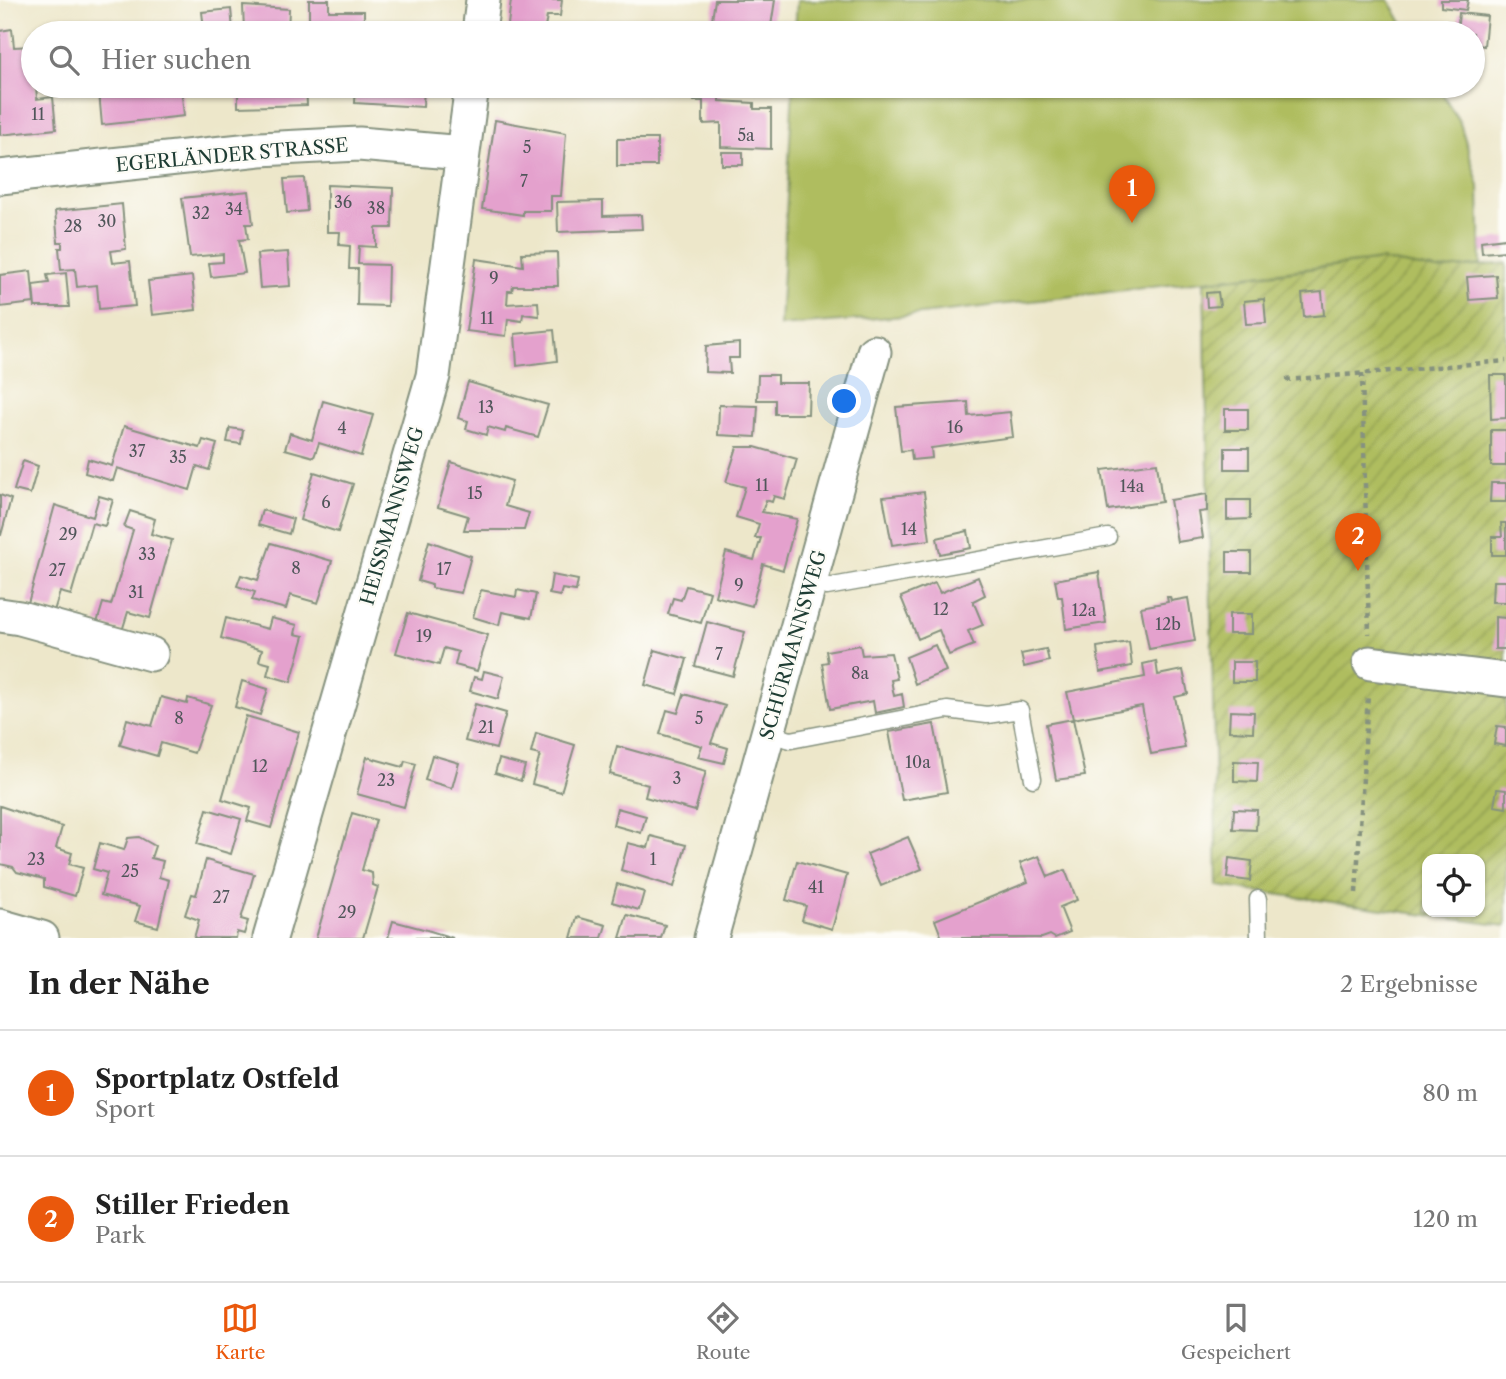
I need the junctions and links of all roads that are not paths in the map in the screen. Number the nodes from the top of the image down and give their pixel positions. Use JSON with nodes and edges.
{"nodes":[{"id":1,"x":483,"y":0,"type":"edge"},
{"id":2,"x":480,"y":21,"type":"edge"},
{"id":3,"x":470,"y":98,"type":"edge"},
{"id":4,"x":463,"y":153,"type":"junction"},
{"id":5,"x":0,"y":177,"type":"edge"},
{"id":6,"x":874,"y":352,"type":"dead end"},
{"id":7,"x":1108,"y":537,"type":"dead end"},
{"id":8,"x":810,"y":583,"type":"junction"},
{"id":9,"x":0,"y":615,"type":"edge"},
{"id":10,"x":151,"y":654,"type":"dead end"},
{"id":11,"x":1370,"y":663,"type":"dead end"},
{"id":12,"x":1506,"y":680,"type":"edge"},
{"id":13,"x":768,"y":734,"type":"junction"},
{"id":14,"x":1033,"y":779,"type":"dead end"},
{"id":15,"x":1258,"y":899,"type":"dead end"},
{"id":16,"x":0,"y":926,"type":"edge"},
{"id":17,"x":42,"y":938,"type":"edge"},
{"id":18,"x":270,"y":938,"type":"edge"},
{"id":19,"x":711,"y":938,"type":"edge"},
{"id":20,"x":1259,"y":938,"type":"edge"}],
"edges":[{"from":1,"to":2,"type":"street"},
{"from":3,"to":4,"type":"street","name":"HEISSMANNSWEG"},
{"from":4,"to":5,"type":"street","name":"EGERLÄNDER STRASSE"},
{"from":4,"to":18,"type":"street","name":"HEISSMANNSWEG"},
{"from":6,"to":8,"type":"street","name":"SCHÜRMANNSWEG"},
{"from":7,"to":8,"type":"lane"},
{"from":8,"to":13,"type":"street","name":"SCHÜRMANNSWEG"},
{"from":9,"to":10,"type":"street"},
{"from":11,"to":12,"type":"street"},
{"from":13,"to":14,"type":"lane"},
{"from":13,"to":19,"type":"street","name":"SCHÜRMANNSWEG"},
{"from":15,"to":20,"type":"lane"},
{"from":16,"to":17,"type":"street"}]}
